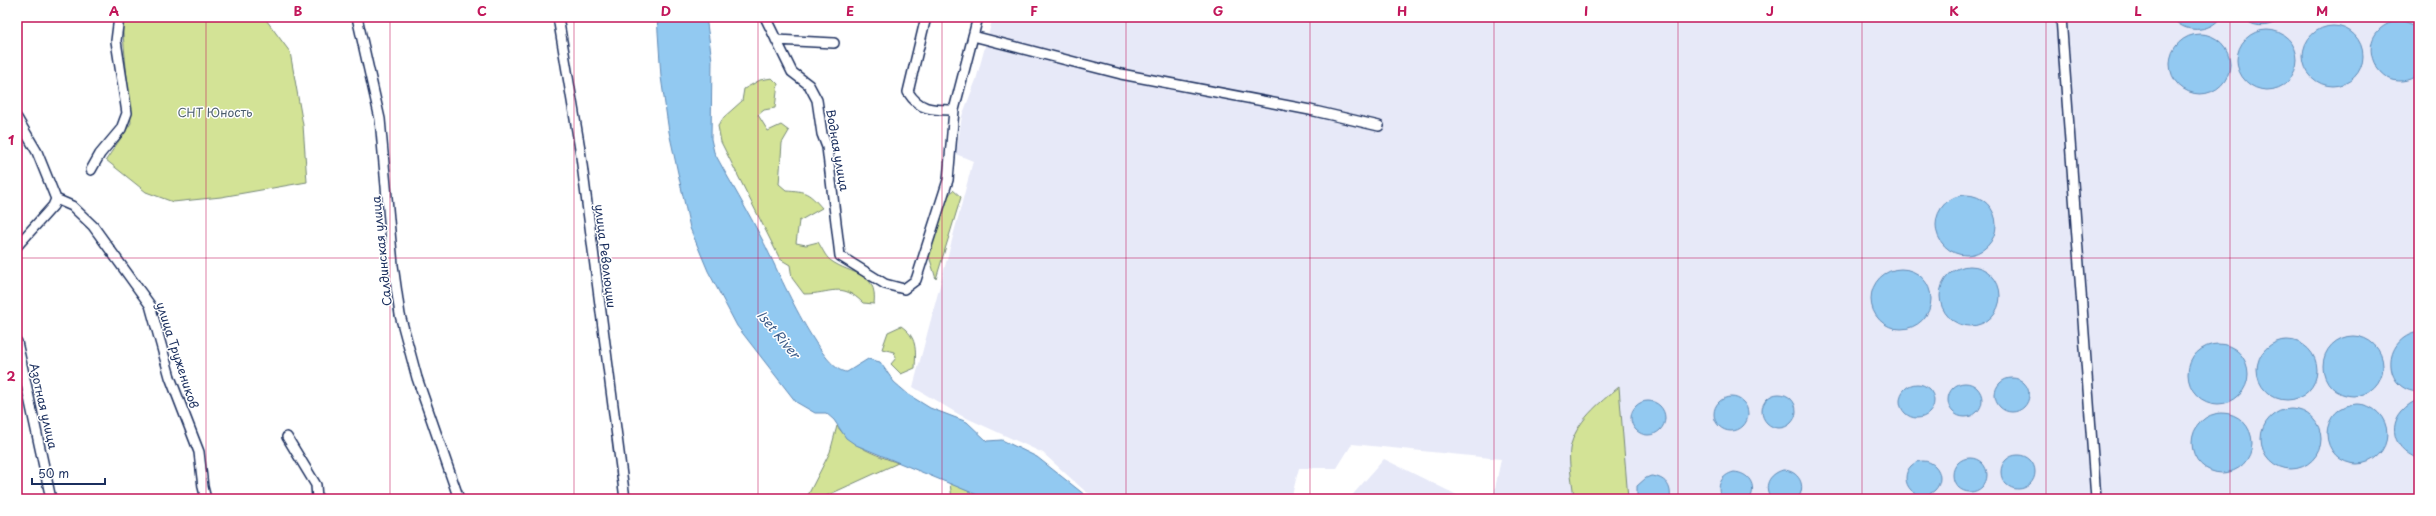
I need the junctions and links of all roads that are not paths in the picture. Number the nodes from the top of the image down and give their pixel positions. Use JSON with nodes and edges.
{"nodes":[{"id":1,"x":119,"y":17,"type":"edge"},
{"id":2,"x":357,"y":17,"type":"edge"},
{"id":3,"x":558,"y":17,"type":"edge"},
{"id":4,"x":765,"y":17,"type":"edge"},
{"id":5,"x":926,"y":17,"type":"edge"},
{"id":6,"x":978,"y":17,"type":"edge"},
{"id":7,"x":2061,"y":17,"type":"edge"},
{"id":8,"x":973,"y":36,"type":"junction"},
{"id":9,"x":776,"y":40,"type":"junction"},
{"id":10,"x":834,"y":43,"type":"dead end"},
{"id":11,"x":954,"y":110,"type":"junction"},
{"id":12,"x":17,"y":118,"type":"edge"},
{"id":13,"x":1379,"y":126,"type":"dead end"},
{"id":14,"x":91,"y":170,"type":"dead end"},
{"id":15,"x":56,"y":199,"type":"junction"},
{"id":16,"x":17,"y":246,"type":"edge"},
{"id":17,"x":17,"y":342,"type":"edge"},
{"id":18,"x":287,"y":437,"type":"dead end"},
{"id":19,"x":50,"y":499,"type":"edge"},
{"id":20,"x":206,"y":499,"type":"edge"},
{"id":21,"x":317,"y":499,"type":"edge"},
{"id":22,"x":459,"y":499,"type":"edge"},
{"id":23,"x":624,"y":499,"type":"edge"},
{"id":24,"x":2096,"y":499,"type":"edge"}],
"edges":[{"from":1,"to":14,"type":"street"},
{"from":2,"to":22,"type":"street","name":"Салдинская улица"},
{"from":3,"to":23,"type":"street","name":"улица Революции"},
{"from":4,"to":9,"type":"street","name":"Водная улица"},
{"from":5,"to":11,"type":"street"},
{"from":6,"to":8,"type":"street"},
{"from":7,"to":24,"type":"street"},
{"from":8,"to":11,"type":"street"},
{"from":8,"to":13,"type":"street"},
{"from":9,"to":10,"type":"street"},
{"from":9,"to":11,"type":"street","name":"Водная улица"},
{"from":12,"to":15,"type":"street"},
{"from":15,"to":16,"type":"street"},
{"from":15,"to":20,"type":"street","name":"улица Тружеников"},
{"from":17,"to":19,"type":"street","name":"Азотная улица"},
{"from":18,"to":21,"type":"street"}]}
